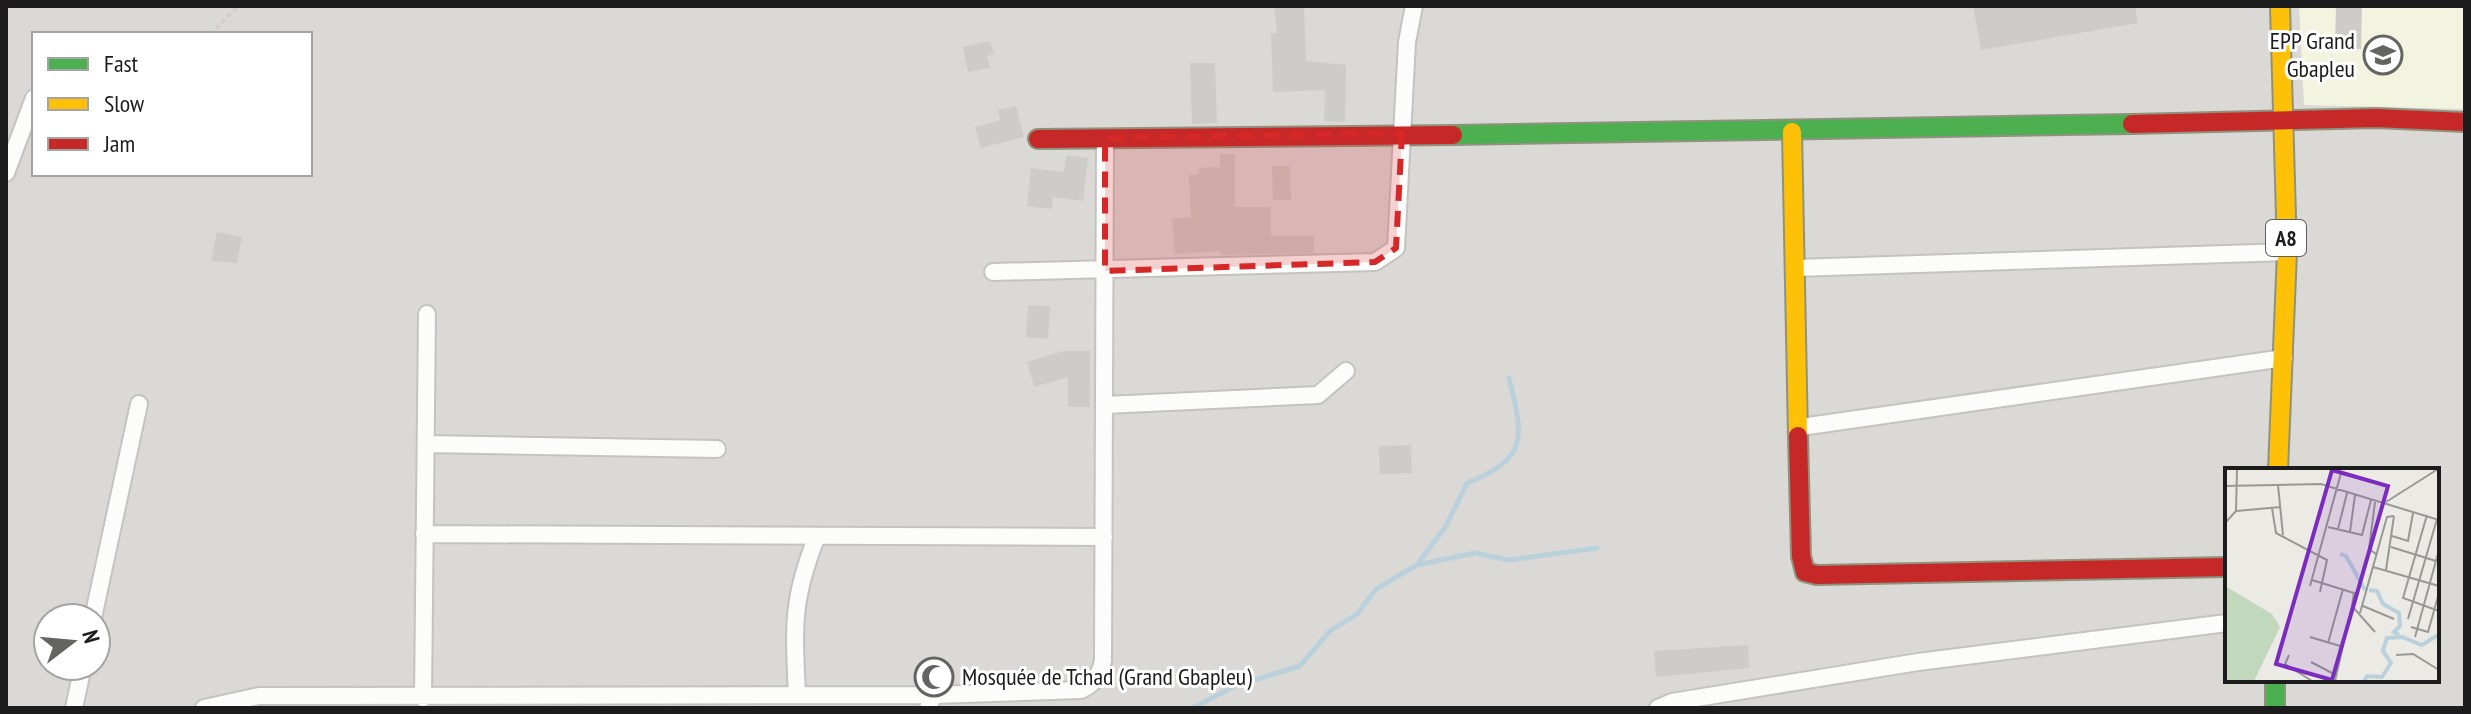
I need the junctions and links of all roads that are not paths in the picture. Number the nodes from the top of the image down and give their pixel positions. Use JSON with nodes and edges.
{"nodes":[{"id":1,"x":1414,"y":6,"type":"edge"},
{"id":2,"x":2280,"y":6,"type":"edge"},
{"id":3,"x":32,"y":103,"type":"edge"},
{"id":4,"x":2285,"y":120,"type":"junction"},
{"id":5,"x":2465,"y":122,"type":"edge"},
{"id":6,"x":1792,"y":132,"type":"junction"},
{"id":7,"x":1402,"y":133,"type":"junction"},
{"id":8,"x":1105,"y":138,"type":"junction"},
{"id":9,"x":1038,"y":139,"type":"dead end"},
{"id":10,"x":6,"y":173,"type":"edge"},
{"id":11,"x":2287,"y":252,"type":"junction"},
{"id":12,"x":1796,"y":268,"type":"junction"},
{"id":13,"x":1105,"y":271,"type":"junction"},
{"id":14,"x":993,"y":272,"type":"dead end"},
{"id":15,"x":427,"y":314,"type":"dead end"},
{"id":16,"x":2284,"y":358,"type":"junction"},
{"id":17,"x":1346,"y":371,"type":"dead end"},
{"id":18,"x":139,"y":404,"type":"dead end"},
{"id":19,"x":1105,"y":405,"type":"junction"},
{"id":20,"x":1801,"y":427,"type":"junction"},
{"id":21,"x":427,"y":444,"type":"junction"},
{"id":22,"x":717,"y":449,"type":"dead end"},
{"id":23,"x":2278,"y":468,"type":"edge"},
{"id":24,"x":424,"y":534,"type":"junction"},
{"id":25,"x":817,"y":536,"type":"junction"},
{"id":26,"x":1104,"y":537,"type":"junction"},
{"id":27,"x":2225,"y":567,"type":"edge"},
{"id":28,"x":96,"y":602,"type":"edge"},
{"id":29,"x":2225,"y":623,"type":"edge"},
{"id":30,"x":80,"y":682,"type":"edge"},
{"id":31,"x":2275,"y":682,"type":"edge"},
{"id":32,"x":797,"y":695,"type":"junction"},
{"id":33,"x":423,"y":698,"type":"junction"},
{"id":34,"x":931,"y":701,"type":"edge"},
{"id":35,"x":74,"y":708,"type":"edge"},
{"id":36,"x":204,"y":708,"type":"edge"},
{"id":37,"x":1658,"y":708,"type":"edge"},
{"id":38,"x":2275,"y":708,"type":"edge"}],
"edges":[{"from":1,"to":7,"type":"street"},
{"from":2,"to":4,"type":"street","number":"A8"},
{"from":3,"to":10,"type":"street"},
{"from":4,"to":5,"type":"street"},
{"from":4,"to":6,"type":"street"},
{"from":4,"to":11,"type":"street","number":"A8"},
{"from":6,"to":7,"type":"street"},
{"from":6,"to":12,"type":"street"},
{"from":7,"to":8,"type":"street"},
{"from":7,"to":13,"type":"street"},
{"from":8,"to":9,"type":"street"},
{"from":8,"to":13,"type":"street"},
{"from":11,"to":12,"type":"street"},
{"from":11,"to":16,"type":"street","number":"A8"},
{"from":12,"to":20,"type":"street"},
{"from":13,"to":14,"type":"street"},
{"from":13,"to":19,"type":"street"},
{"from":15,"to":21,"type":"street"},
{"from":16,"to":20,"type":"street"},
{"from":16,"to":23,"type":"street","number":"A8"},
{"from":17,"to":19,"type":"street"},
{"from":18,"to":28,"type":"street"},
{"from":19,"to":26,"type":"street"},
{"from":20,"to":27,"type":"street"},
{"from":21,"to":22,"type":"street"},
{"from":21,"to":24,"type":"street"},
{"from":24,"to":25,"type":"street"},
{"from":24,"to":33,"type":"street"},
{"from":25,"to":26,"type":"street"},
{"from":25,"to":32,"type":"street"},
{"from":26,"to":34,"type":"street"},
{"from":29,"to":37,"type":"street"},
{"from":30,"to":35,"type":"street"},
{"from":31,"to":38,"type":"street"},
{"from":32,"to":33,"type":"street"},
{"from":32,"to":34,"type":"street"},
{"from":33,"to":36,"type":"street"}]}
